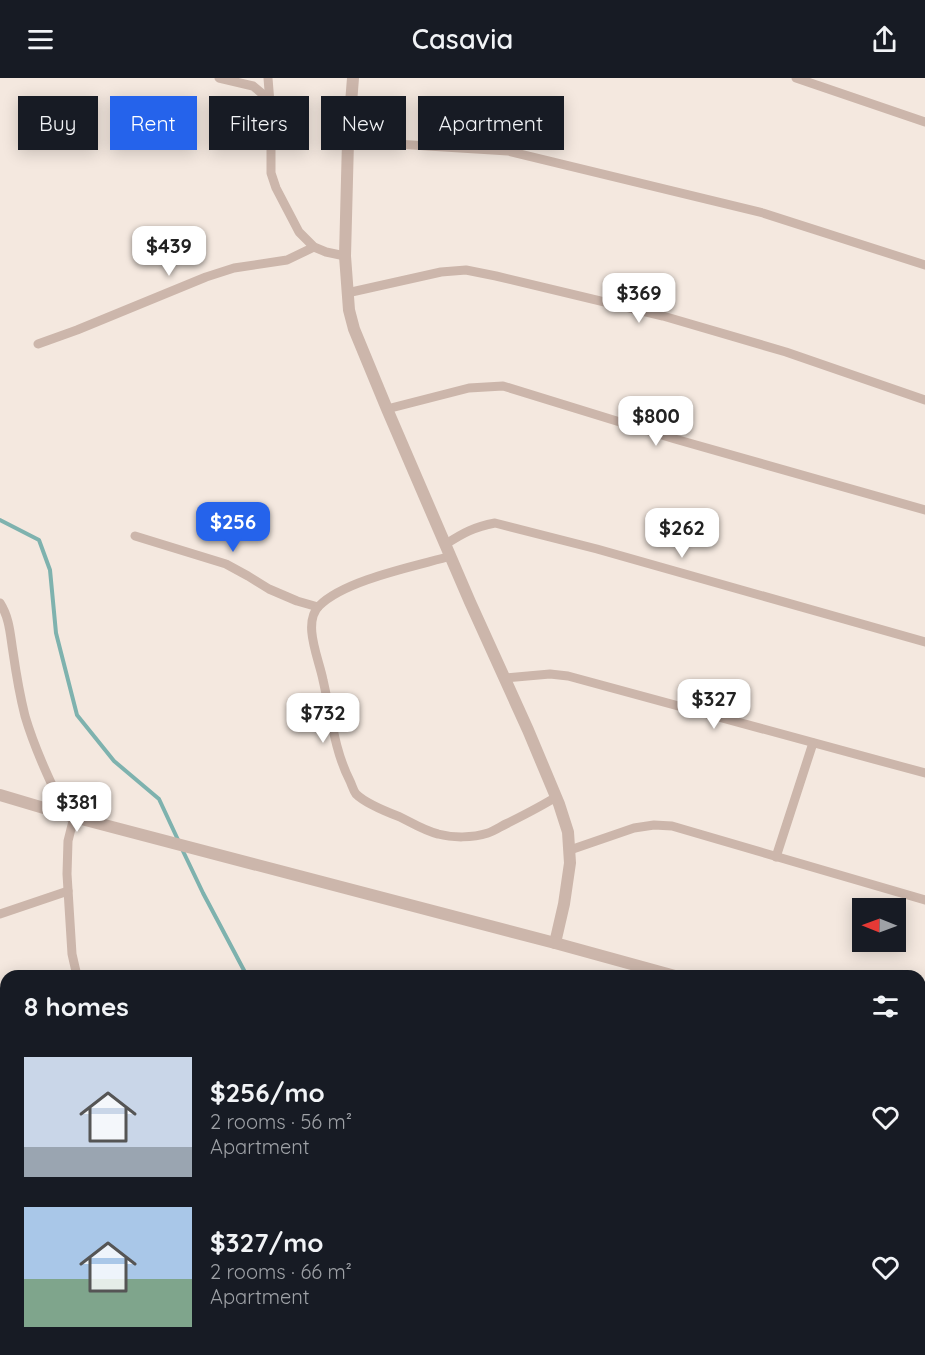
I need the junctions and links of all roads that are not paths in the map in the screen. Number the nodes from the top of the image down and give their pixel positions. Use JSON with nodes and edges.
{"nodes":[{"id":1,"x":219,"y":78,"type":"edge"},
{"id":2,"x":268,"y":78,"type":"edge"},
{"id":3,"x":353,"y":78,"type":"edge"},
{"id":4,"x":796,"y":78,"type":"edge"},
{"id":5,"x":265,"y":96,"type":"edge"},
{"id":6,"x":270,"y":96,"type":"edge"},
{"id":7,"x":352,"y":96,"type":"edge"},
{"id":8,"x":925,"y":122,"type":"edge"},
{"id":9,"x":406,"y":145,"type":"edge"},
{"id":10,"x":272,"y":150,"type":"edge"},
{"id":11,"x":348,"y":150,"type":"edge"},
{"id":12,"x":314,"y":247,"type":"junction"},
{"id":13,"x":345,"y":256,"type":"junction"},
{"id":14,"x":925,"y":265,"type":"edge"},
{"id":15,"x":347,"y":293,"type":"junction"},
{"id":16,"x":38,"y":344,"type":"dead end"},
{"id":17,"x":925,"y":400,"type":"edge"},
{"id":18,"x":387,"y":409,"type":"junction"},
{"id":19,"x":925,"y":510,"type":"edge"},
{"id":20,"x":135,"y":536,"type":"dead end"},
{"id":21,"x":448,"y":550,"type":"junction"},
{"id":22,"x":0,"y":603,"type":"edge"},
{"id":23,"x":318,"y":607,"type":"junction"},
{"id":24,"x":925,"y":642,"type":"edge"},
{"id":25,"x":504,"y":678,"type":"junction"},
{"id":26,"x":813,"y":743,"type":"junction"},
{"id":27,"x":925,"y":773,"type":"edge"},
{"id":28,"x":0,"y":795,"type":"edge"},
{"id":29,"x":556,"y":797,"type":"junction"},
{"id":30,"x":70,"y":816,"type":"junction"},
{"id":31,"x":570,"y":849,"type":"junction"},
{"id":32,"x":776,"y":857,"type":"junction"},
{"id":33,"x":68,"y":891,"type":"junction"},
{"id":34,"x":925,"y":900,"type":"edge"},
{"id":35,"x":0,"y":914,"type":"edge"},
{"id":36,"x":555,"y":943,"type":"junction"},
{"id":37,"x":75,"y":970,"type":"edge"},
{"id":38,"x":653,"y":970,"type":"edge"}],
"edges":[{"from":1,"to":5,"type":"street"},
{"from":2,"to":6,"type":"street"},
{"from":3,"to":7,"type":"street"},
{"from":4,"to":8,"type":"street"},
{"from":9,"to":14,"type":"street"},
{"from":10,"to":12,"type":"street"},
{"from":11,"to":13,"type":"street"},
{"from":12,"to":13,"type":"street"},
{"from":12,"to":16,"type":"street"},
{"from":13,"to":15,"type":"street"},
{"from":15,"to":17,"type":"street"},
{"from":15,"to":18,"type":"street"},
{"from":18,"to":19,"type":"street"},
{"from":18,"to":21,"type":"street"},
{"from":20,"to":23,"type":"street"},
{"from":21,"to":23,"type":"street"},
{"from":21,"to":24,"type":"street"},
{"from":21,"to":25,"type":"street"},
{"from":22,"to":30,"type":"street"},
{"from":23,"to":29,"type":"street"},
{"from":25,"to":26,"type":"street"},
{"from":25,"to":29,"type":"street"},
{"from":26,"to":27,"type":"street"},
{"from":26,"to":32,"type":"street"},
{"from":28,"to":30,"type":"street"},
{"from":29,"to":31,"type":"street"},
{"from":30,"to":33,"type":"street"},
{"from":30,"to":36,"type":"street"},
{"from":31,"to":32,"type":"street"},
{"from":31,"to":36,"type":"street"},
{"from":32,"to":34,"type":"street"},
{"from":33,"to":35,"type":"street"},
{"from":33,"to":37,"type":"street"},
{"from":36,"to":38,"type":"street"}]}
